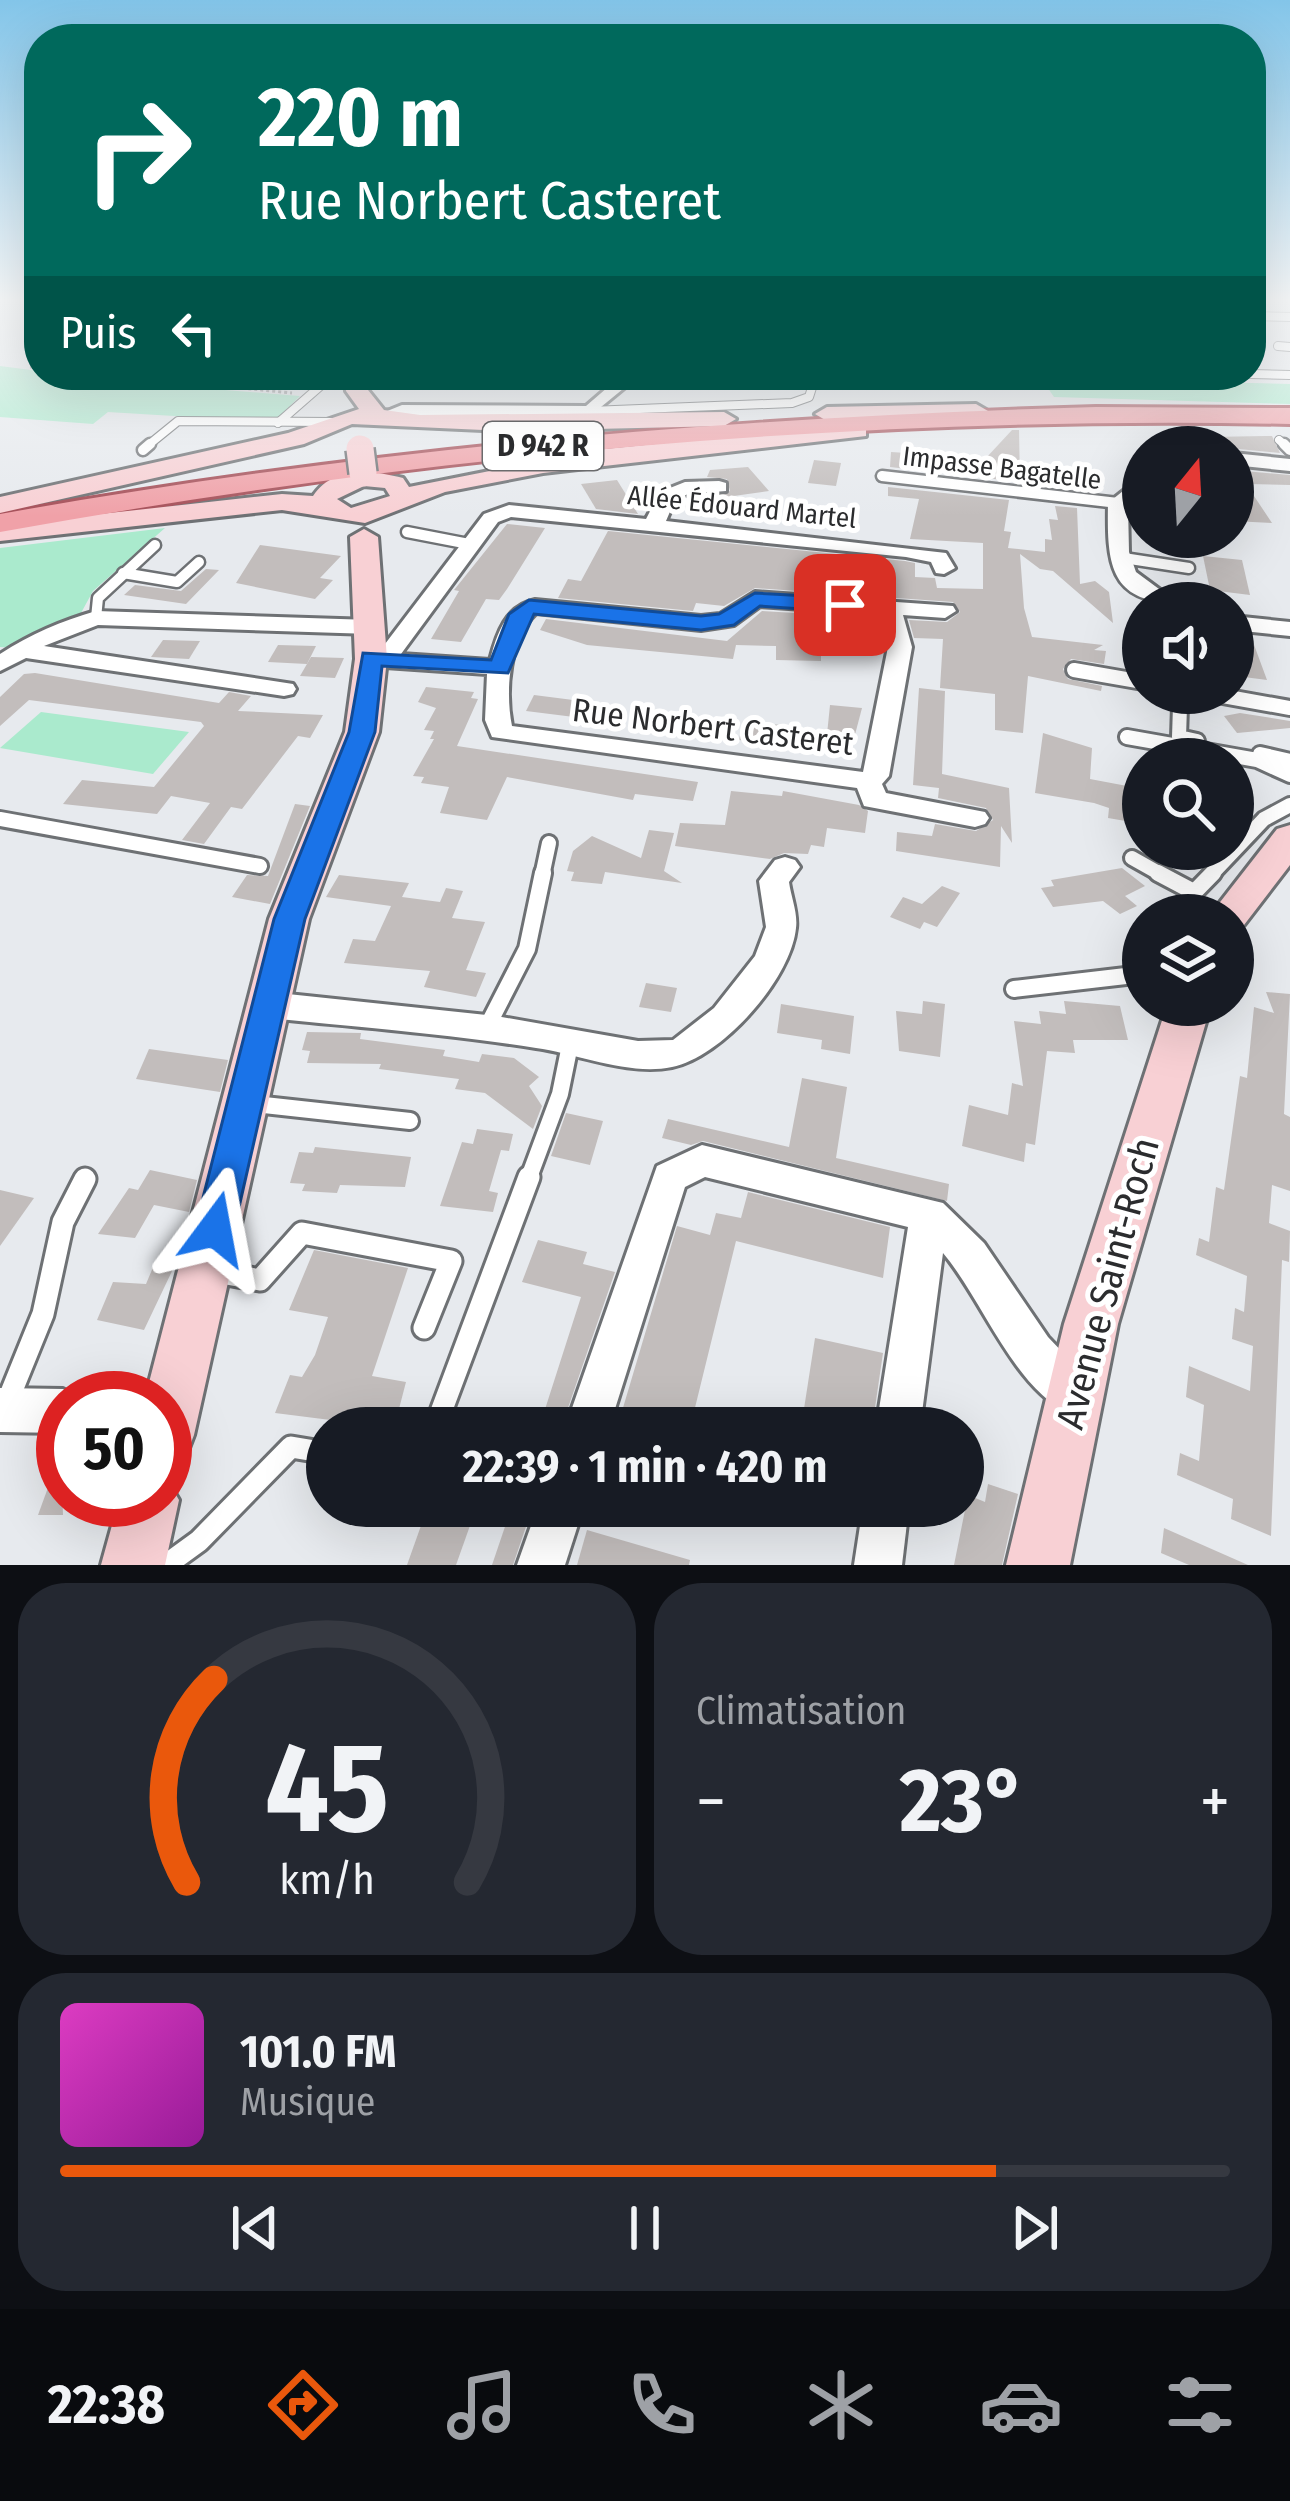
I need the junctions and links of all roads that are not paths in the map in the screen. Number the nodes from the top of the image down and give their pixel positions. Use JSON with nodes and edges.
{"nodes":[{"id":1,"x":316,"y":390,"type":"edge"},
{"id":2,"x":353,"y":390,"type":"edge"},
{"id":3,"x":363,"y":390,"type":"edge"},
{"id":4,"x":614,"y":390,"type":"edge"},
{"id":5,"x":811,"y":390,"type":"edge"},
{"id":6,"x":590,"y":411,"type":"junction"},
{"id":7,"x":976,"y":411,"type":"junction"},
{"id":8,"x":1091,"y":415,"type":"junction"},
{"id":9,"x":384,"y":417,"type":"junction"},
{"id":10,"x":334,"y":422,"type":"junction"},
{"id":11,"x":1286,"y":422,"type":"edge"},
{"id":12,"x":275,"y":425,"type":"junction"},
{"id":13,"x":143,"y":450,"type":"dead end"},
{"id":14,"x":1290,"y":450,"type":"edge"},
{"id":15,"x":361,"y":461,"type":"junction"},
{"id":16,"x":1254,"y":461,"type":"edge"},
{"id":17,"x":1290,"y":465,"type":"edge"},
{"id":18,"x":882,"y":476,"type":"dead end"},
{"id":19,"x":719,"y":487,"type":"dead end"},
{"id":20,"x":1122,"y":499,"type":"edge"},
{"id":21,"x":1118,"y":503,"type":"junction"},
{"id":22,"x":0,"y":514,"type":"edge"},
{"id":23,"x":371,"y":516,"type":"junction"},
{"id":24,"x":653,"y":526,"type":"junction"},
{"id":25,"x":0,"y":533,"type":"edge"},
{"id":26,"x":470,"y":544,"type":"junction"},
{"id":27,"x":155,"y":545,"type":"dead end"},
{"id":28,"x":1117,"y":557,"type":"junction"},
{"id":29,"x":199,"y":562,"type":"dead end"},
{"id":30,"x":944,"y":568,"type":"dead end"},
{"id":31,"x":1190,"y":568,"type":"dead end"},
{"id":32,"x":123,"y":573,"type":"junction"},
{"id":33,"x":1134,"y":582,"type":"edge"},
{"id":34,"x":890,"y":608,"type":"junction"},
{"id":35,"x":945,"y":611,"type":"dead end"},
{"id":36,"x":96,"y":618,"type":"junction"},
{"id":37,"x":1254,"y":625,"type":"edge"},
{"id":38,"x":1290,"y":629,"type":"edge"},
{"id":39,"x":371,"y":643,"type":"junction"},
{"id":40,"x":10,"y":657,"type":"edge"},
{"id":41,"x":500,"y":668,"type":"junction"},
{"id":42,"x":1074,"y":670,"type":"dead end"},
{"id":43,"x":1122,"y":678,"type":"edge"},
{"id":44,"x":284,"y":689,"type":"dead end"},
{"id":45,"x":1254,"y":702,"type":"edge"},
{"id":46,"x":1290,"y":708,"type":"edge"},
{"id":47,"x":1180,"y":714,"type":"edge"},
{"id":48,"x":1126,"y":737,"type":"dead end"},
{"id":49,"x":1290,"y":760,"type":"edge"},
{"id":50,"x":1290,"y":776,"type":"edge"},
{"id":51,"x":868,"y":781,"type":"junction"},
{"id":52,"x":1290,"y":805,"type":"edge"},
{"id":53,"x":975,"y":818,"type":"dead end"},
{"id":54,"x":0,"y":819,"type":"edge"},
{"id":55,"x":1290,"y":838,"type":"edge"},
{"id":56,"x":549,"y":843,"type":"dead end"},
{"id":57,"x":260,"y":866,"type":"dead end"},
{"id":58,"x":784,"y":867,"type":"dead end"},
{"id":59,"x":1153,"y":870,"type":"edge"},
{"id":60,"x":1192,"y":892,"type":"joint"},
{"id":61,"x":1246,"y":894,"type":"edge"},
{"id":62,"x":1122,"y":976,"type":"edge"},
{"id":63,"x":1015,"y":988,"type":"dead end"},
{"id":64,"x":269,"y":1005,"type":"junction"},
{"id":65,"x":1183,"y":1026,"type":"edge"},
{"id":66,"x":486,"y":1030,"type":"junction"},
{"id":67,"x":571,"y":1040,"type":"junction"},
{"id":68,"x":245,"y":1103,"type":"junction"},
{"id":69,"x":410,"y":1121,"type":"dead end"},
{"id":70,"x":85,"y":1179,"type":"dead end"},
{"id":71,"x":929,"y":1215,"type":"junction"},
{"id":72,"x":205,"y":1270,"type":"junction"},
{"id":73,"x":424,"y":1328,"type":"dead end"},
{"id":74,"x":179,"y":1371,"type":"edge"},
{"id":75,"x":1073,"y":1394,"type":"junction"},
{"id":76,"x":443,"y":1407,"type":"edge"},
{"id":77,"x":593,"y":1407,"type":"edge"},
{"id":78,"x":901,"y":1407,"type":"edge"},
{"id":79,"x":2,"y":1410,"type":"edge"},
{"id":80,"x":36,"y":1411,"type":"edge"},
{"id":81,"x":306,"y":1450,"type":"edge"},
{"id":82,"x":142,"y":1527,"type":"edge"},
{"id":83,"x":554,"y":1527,"type":"edge"},
{"id":84,"x":883,"y":1527,"type":"edge"},
{"id":85,"x":133,"y":1565,"type":"edge"},
{"id":86,"x":166,"y":1565,"type":"edge"},
{"id":87,"x":541,"y":1565,"type":"edge"},
{"id":88,"x":878,"y":1565,"type":"edge"},
{"id":89,"x":1038,"y":1565,"type":"edge"}],
"edges":[{"from":1,"to":12,"type":"lane"},
{"from":2,"to":10,"type":"main road"},
{"from":3,"to":9,"type":"main road"},
{"from":4,"to":6,"type":"street"},
{"from":5,"to":6,"type":"lane"},
{"from":6,"to":9,"type":"street"},
{"from":7,"to":9,"type":"main road"},
{"from":7,"to":11,"type":"main road"},
{"from":7,"to":22,"type":"main road"},
{"from":8,"to":11,"type":"main road","number":"D 942 R"},
{"from":8,"to":22,"type":"main road","number":"D 942 R"},
{"from":8,"to":23,"type":"main road"},
{"from":9,"to":10,"type":"main road"},
{"from":9,"to":15,"type":"main road"},
{"from":10,"to":12,"type":"lane"},
{"from":10,"to":15,"type":"main road"},
{"from":10,"to":22,"type":"main road"},
{"from":11,"to":14,"type":"lane"},
{"from":12,"to":13,"type":"lane"},
{"from":15,"to":23,"type":"main road"},
{"from":15,"to":23,"type":"main road"},
{"from":16,"to":17,"type":"street"},
{"from":18,"to":21,"type":"lane","name":"Impasse Bagatelle"},
{"from":19,"to":24,"type":"street"},
{"from":20,"to":21,"type":"street"},
{"from":21,"to":28,"type":"street"},
{"from":23,"to":25,"type":"main road"},
{"from":23,"to":26,"type":"lane"},
{"from":23,"to":39,"type":"main road"},
{"from":24,"to":26,"type":"street","name":"Allée Édouard Martel"},
{"from":24,"to":30,"type":"street","name":"Allée Édouard Martel"},
{"from":26,"to":39,"type":"street","name":"Allée Édouard Martel"},
{"from":27,"to":32,"type":"lane"},
{"from":28,"to":31,"type":"lane"},
{"from":28,"to":33,"type":"street"},
{"from":29,"to":32,"type":"lane"},
{"from":32,"to":36,"type":"lane"},
{"from":34,"to":35,"type":"street"},
{"from":34,"to":41,"type":"street","name":"Rue Norbert Casteret"},
{"from":34,"to":51,"type":"street","name":"Rue Norbert Casteret"},
{"from":36,"to":39,"type":"street"},
{"from":36,"to":40,"type":"street"},
{"from":37,"to":38,"type":"street"},
{"from":39,"to":41,"type":"street"},
{"from":39,"to":64,"type":"main road"},
{"from":40,"to":44,"type":"street"},
{"from":41,"to":51,"type":"street","name":"Rue Norbert Casteret"},
{"from":42,"to":43,"type":"lane"},
{"from":45,"to":46,"type":"lane"},
{"from":47,"to":49,"type":"lane"},
{"from":48,"to":50,"type":"lane"},
{"from":51,"to":53,"type":"street"},
{"from":52,"to":60,"type":"lane"},
{"from":54,"to":57,"type":"lane"},
{"from":55,"to":61,"type":"main road"},
{"from":56,"to":66,"type":"lane"},
{"from":58,"to":67,"type":"street"},
{"from":59,"to":60,"type":"lane"},
{"from":62,"to":63,"type":"lane"},
{"from":64,"to":66,"type":"street"},
{"from":64,"to":68,"type":"main road"},
{"from":65,"to":75,"type":"main road","name":"Avenue Saint-Roch"},
{"from":66,"to":67,"type":"street"},
{"from":67,"to":76,"type":"lane"},
{"from":68,"to":69,"type":"lane"},
{"from":68,"to":72,"type":"main road"},
{"from":70,"to":79,"type":"lane"},
{"from":71,"to":75,"type":"street"},
{"from":71,"to":77,"type":"street"},
{"from":71,"to":78,"type":"street"},
{"from":72,"to":73,"type":"lane"},
{"from":72,"to":74,"type":"main road"},
{"from":75,"to":89,"type":"main road","name":"Avenue Saint-Roch"},
{"from":79,"to":80,"type":"street"},
{"from":81,"to":86,"type":"lane"},
{"from":82,"to":85,"type":"main road"},
{"from":83,"to":87,"type":"street"},
{"from":84,"to":88,"type":"street"}]}
